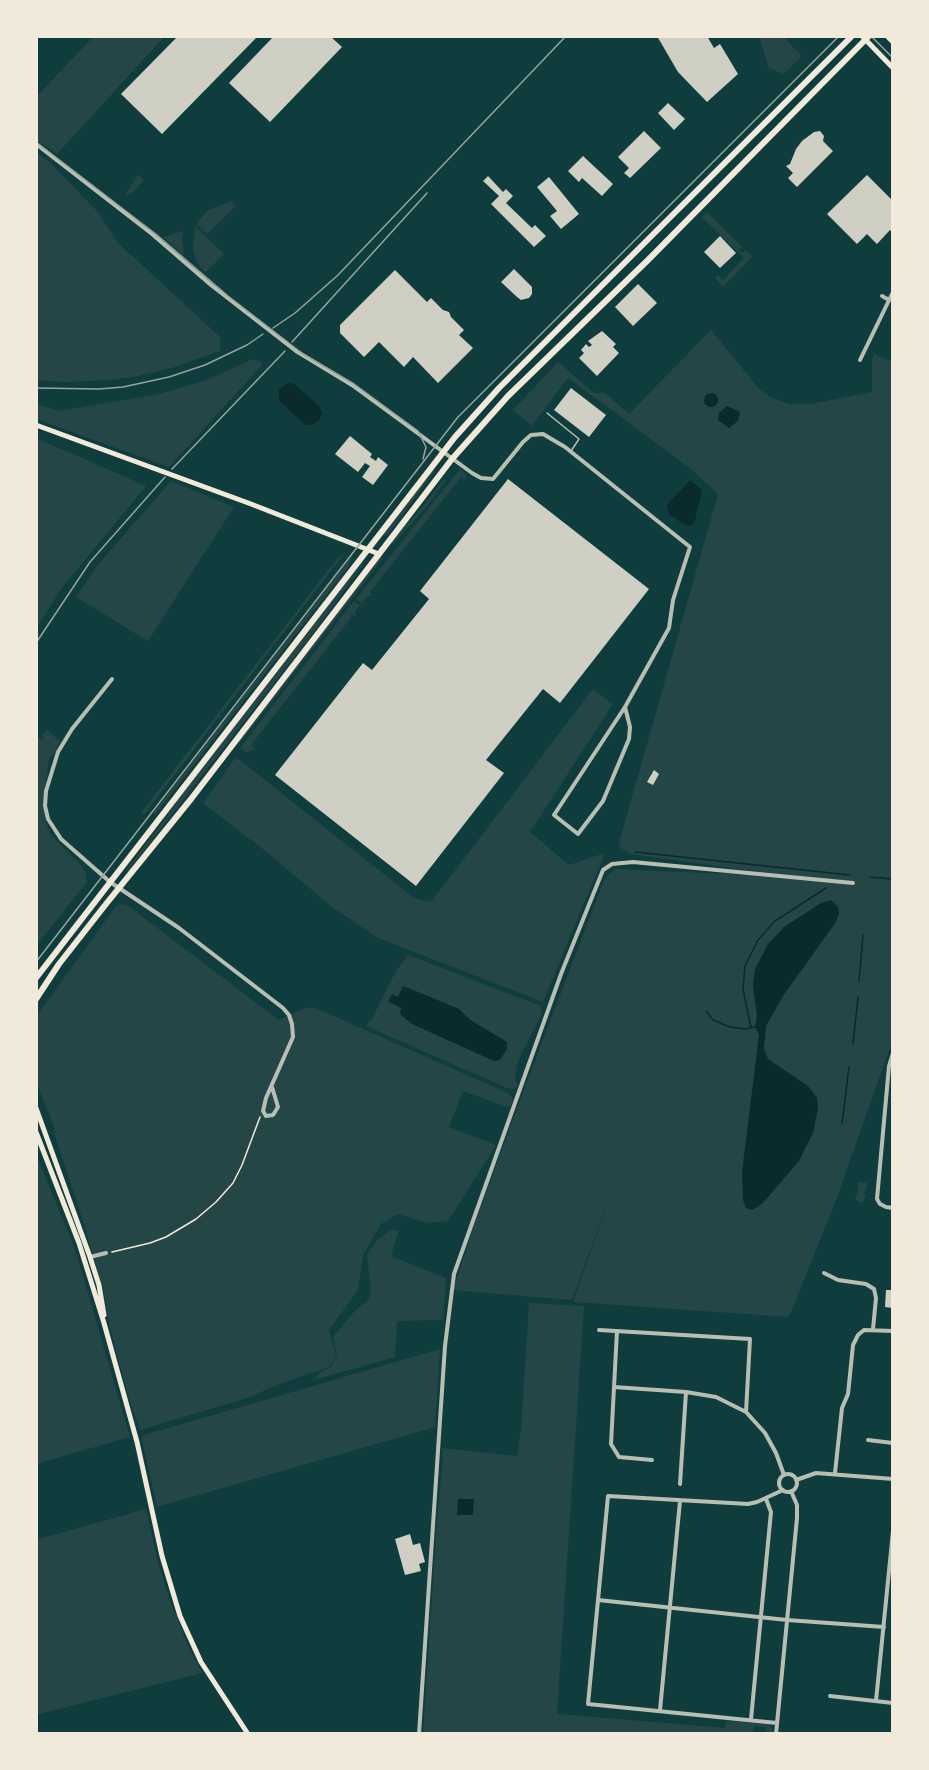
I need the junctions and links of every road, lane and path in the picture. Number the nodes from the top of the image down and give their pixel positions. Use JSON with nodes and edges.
{"nodes":[{"id":1,"x":852,"y":36,"type":"edge"},
{"id":2,"x":887,"y":36,"type":"edge"},
{"id":3,"x":865,"y":37,"type":"edge"},
{"id":4,"x":893,"y":42,"type":"edge"},
{"id":5,"x":893,"y":68,"type":"edge"},
{"id":6,"x":36,"y":144,"type":"edge"},
{"id":7,"x":893,"y":292,"type":"edge"},
{"id":8,"x":882,"y":296,"type":"dead end"},
{"id":9,"x":889,"y":300,"type":"junction"},
{"id":10,"x":860,"y":360,"type":"dead end"},
{"id":11,"x":547,"y":413,"type":"dead end"},
{"id":12,"x":36,"y":425,"type":"edge"},
{"id":13,"x":571,"y":451,"type":"junction"},
{"id":14,"x":442,"y":452,"type":"junction"},
{"id":15,"x":452,"y":459,"type":"junction"},
{"id":16,"x":367,"y":549,"type":"junction"},
{"id":17,"x":379,"y":554,"type":"junction"},
{"id":18,"x":112,"y":679,"type":"dead end"},
{"id":19,"x":625,"y":707,"type":"junction"},
{"id":20,"x":110,"y":882,"type":"junction"},
{"id":21,"x":853,"y":883,"type":"dead end"},
{"id":22,"x":118,"y":888,"type":"junction"},
{"id":23,"x":36,"y":978,"type":"edge"},
{"id":24,"x":36,"y":999,"type":"edge"},
{"id":25,"x":893,"y":1053,"type":"edge"},
{"id":26,"x":272,"y":1087,"type":"junction"},
{"id":27,"x":36,"y":1108,"type":"edge"},
{"id":28,"x":263,"y":1111,"type":"junction"},
{"id":29,"x":36,"y":1132,"type":"edge"},
{"id":30,"x":893,"y":1208,"type":"edge"},
{"id":31,"x":106,"y":1253,"type":"joint"},
{"id":32,"x":90,"y":1257,"type":"junction"},
{"id":33,"x":824,"y":1273,"type":"dead end"},
{"id":34,"x":104,"y":1323,"type":"junction"},
{"id":35,"x":873,"y":1329,"type":"junction"},
{"id":36,"x":599,"y":1330,"type":"dead end"},
{"id":37,"x":617,"y":1331,"type":"junction"},
{"id":38,"x":893,"y":1331,"type":"edge"},
{"id":39,"x":614,"y":1387,"type":"junction"},
{"id":40,"x":686,"y":1392,"type":"junction"},
{"id":41,"x":746,"y":1412,"type":"junction"},
{"id":42,"x":868,"y":1440,"type":"dead end"},
{"id":43,"x":893,"y":1443,"type":"edge"},
{"id":44,"x":652,"y":1460,"type":"dead end"},
{"id":45,"x":835,"y":1473,"type":"junction"},
{"id":46,"x":784,"y":1475,"type":"junction"},
{"id":47,"x":893,"y":1479,"type":"edge"},
{"id":48,"x":796,"y":1480,"type":"junction"},
{"id":49,"x":680,"y":1484,"type":"dead end"},
{"id":50,"x":783,"y":1490,"type":"junction"},
{"id":51,"x":791,"y":1491,"type":"junction"},
{"id":52,"x":766,"y":1499,"type":"junction"},
{"id":53,"x":680,"y":1501,"type":"junction"},
{"id":54,"x":893,"y":1531,"type":"edge"},
{"id":55,"x":598,"y":1600,"type":"junction"},
{"id":56,"x":669,"y":1608,"type":"junction"},
{"id":57,"x":761,"y":1617,"type":"junction"},
{"id":58,"x":787,"y":1620,"type":"junction"},
{"id":59,"x":884,"y":1627,"type":"junction"},
{"id":60,"x":830,"y":1696,"type":"dead end"},
{"id":61,"x":876,"y":1701,"type":"junction"},
{"id":62,"x":893,"y":1703,"type":"edge"},
{"id":63,"x":660,"y":1710,"type":"junction"},
{"id":64,"x":751,"y":1719,"type":"junction"},
{"id":65,"x":777,"y":1723,"type":"junction"},
{"id":66,"x":248,"y":1734,"type":"edge"},
{"id":67,"x":419,"y":1734,"type":"edge"},
{"id":68,"x":776,"y":1734,"type":"edge"}],
"edges":[{"from":1,"to":14,"type":"main road"},
{"from":2,"to":4,"type":"main road"},
{"from":3,"to":5,"type":"main road"},
{"from":3,"to":15,"type":"main road"},
{"from":6,"to":14,"type":"street"},
{"from":7,"to":9,"type":"street"},
{"from":8,"to":9,"type":"street"},
{"from":9,"to":10,"type":"street"},
{"from":11,"to":13,"type":"lane"},
{"from":12,"to":16,"type":"main road"},
{"from":13,"to":15,"type":"street"},
{"from":13,"to":19,"type":"street"},
{"from":14,"to":15,"type":"street"},
{"from":14,"to":16,"type":"main road"},
{"from":15,"to":17,"type":"main road"},
{"from":16,"to":17,"type":"main road"},
{"from":16,"to":20,"type":"main road"},
{"from":17,"to":22,"type":"main road"},
{"from":18,"to":20,"type":"street"},
{"from":19,"to":19,"type":"street"},
{"from":20,"to":22,"type":"street"},
{"from":20,"to":23,"type":"main road"},
{"from":21,"to":67,"type":"street"},
{"from":22,"to":24,"type":"main road"},
{"from":22,"to":26,"type":"street"},
{"from":25,"to":30,"type":"street"},
{"from":26,"to":28,"type":"street"},
{"from":26,"to":28,"type":"street"},
{"from":27,"to":32,"type":"main road"},
{"from":28,"to":31,"type":"path"},
{"from":29,"to":34,"type":"main road"},
{"from":31,"to":32,"type":"street"},
{"from":32,"to":34,"type":"main road"},
{"from":33,"to":35,"type":"street"},
{"from":34,"to":66,"type":"main road"},
{"from":35,"to":38,"type":"street"},
{"from":35,"to":45,"type":"street"},
{"from":36,"to":37,"type":"street"},
{"from":37,"to":39,"type":"street"},
{"from":37,"to":41,"type":"street"},
{"from":39,"to":40,"type":"street"},
{"from":39,"to":44,"type":"street"},
{"from":40,"to":41,"type":"street"},
{"from":40,"to":49,"type":"street"},
{"from":41,"to":46,"type":"street"},
{"from":42,"to":43,"type":"street"},
{"from":45,"to":47,"type":"street"},
{"from":45,"to":48,"type":"street"},
{"from":46,"to":48,"type":"street"},
{"from":46,"to":50,"type":"street"},
{"from":48,"to":51,"type":"street"},
{"from":50,"to":51,"type":"street"},
{"from":50,"to":52,"type":"street"},
{"from":51,"to":58,"type":"street"},
{"from":52,"to":53,"type":"street"},
{"from":52,"to":57,"type":"street"},
{"from":53,"to":55,"type":"street"},
{"from":53,"to":56,"type":"street"},
{"from":54,"to":59,"type":"street"},
{"from":55,"to":56,"type":"street"},
{"from":55,"to":63,"type":"street"},
{"from":56,"to":57,"type":"street"},
{"from":56,"to":63,"type":"street"},
{"from":57,"to":58,"type":"street"},
{"from":57,"to":64,"type":"street"},
{"from":58,"to":59,"type":"street"},
{"from":58,"to":65,"type":"street"},
{"from":59,"to":61,"type":"street"},
{"from":60,"to":61,"type":"street"},
{"from":61,"to":62,"type":"street"},
{"from":63,"to":64,"type":"street"},
{"from":64,"to":65,"type":"street"},
{"from":65,"to":68,"type":"street"}]}
